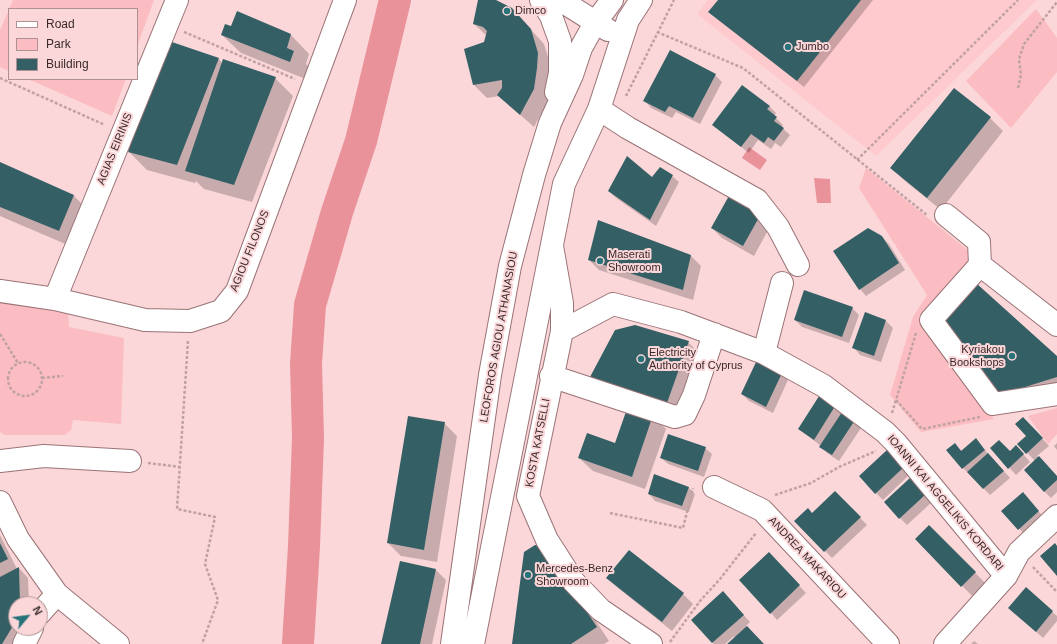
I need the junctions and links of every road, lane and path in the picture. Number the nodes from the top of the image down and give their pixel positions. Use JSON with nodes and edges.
{"nodes":[{"id":1,"x":177,"y":0,"type":"edge"},
{"id":2,"x":345,"y":0,"type":"edge"},
{"id":3,"x":541,"y":0,"type":"edge"},
{"id":4,"x":560,"y":0,"type":"edge"},
{"id":5,"x":641,"y":0,"type":"edge"},
{"id":6,"x":674,"y":0,"type":"edge"},
{"id":7,"x":1018,"y":0,"type":"edge"},
{"id":8,"x":1057,"y":2,"type":"edge"},
{"id":9,"x":600,"y":8,"type":"edge"},
{"id":10,"x":167,"y":24,"type":"junction"},
{"id":11,"x":624,"y":29,"type":"junction"},
{"id":12,"x":657,"y":32,"type":"junction"},
{"id":13,"x":0,"y":78,"type":"edge"},
{"id":14,"x":313,"y":87,"type":"junction"},
{"id":15,"x":1018,"y":88,"type":"dead end"},
{"id":16,"x":606,"y":114,"type":"junction"},
{"id":17,"x":550,"y":123,"type":"junction"},
{"id":18,"x":122,"y":133,"type":"junction"},
{"id":19,"x":857,"y":160,"type":"junction"},
{"id":20,"x":946,"y":215,"type":"joint"},
{"id":21,"x":551,"y":243,"type":"junction"},
{"id":22,"x":798,"y":264,"type":"dead end"},
{"id":23,"x":980,"y":265,"type":"junction"},
{"id":24,"x":782,"y":283,"type":"dead end"},
{"id":25,"x":0,"y":290,"type":"edge"},
{"id":26,"x":54,"y":299,"type":"junction"},
{"id":27,"x":190,"y":321,"type":"junction"},
{"id":28,"x":1057,"y":325,"type":"edge"},
{"id":29,"x":562,"y":331,"type":"junction"},
{"id":30,"x":0,"y":334,"type":"edge"},
{"id":31,"x":714,"y":334,"type":"junction"},
{"id":32,"x":764,"y":353,"type":"junction"},
{"id":33,"x":18,"y":363,"type":"junction"},
{"id":34,"x":63,"y":376,"type":"dead end"},
{"id":35,"x":551,"y":376,"type":"junction"},
{"id":36,"x":42,"y":378,"type":"junction"},
{"id":37,"x":1057,"y":394,"type":"edge"},
{"id":38,"x":896,"y":443,"type":"junction"},
{"id":39,"x":0,"y":461,"type":"edge"},
{"id":40,"x":130,"y":461,"type":"joint"},
{"id":41,"x":180,"y":466,"type":"junction"},
{"id":42,"x":714,"y":487,"type":"joint"},
{"id":43,"x":0,"y":502,"type":"edge"},
{"id":44,"x":610,"y":513,"type":"dead end"},
{"id":45,"x":765,"y":513,"type":"junction"},
{"id":46,"x":1057,"y":516,"type":"edge"},
{"id":47,"x":1019,"y":552,"type":"junction"},
{"id":48,"x":1006,"y":576,"type":"junction"},
{"id":49,"x":1057,"y":592,"type":"edge"},
{"id":50,"x":57,"y":594,"type":"junction"},
{"id":51,"x":48,"y":604,"type":"edge"},
{"id":52,"x":118,"y":644,"type":"edge"},
{"id":53,"x":202,"y":644,"type":"edge"},
{"id":54,"x":452,"y":644,"type":"edge"},
{"id":55,"x":473,"y":644,"type":"edge"},
{"id":56,"x":651,"y":644,"type":"edge"},
{"id":57,"x":668,"y":644,"type":"edge"},
{"id":58,"x":888,"y":644,"type":"edge"},
{"id":59,"x":945,"y":644,"type":"edge"}],
"edges":[{"from":1,"to":10,"type":"street","name":"AGIAS EIRINIS"},
{"from":2,"to":14,"type":"street","name":"AGIOU FILONOS"},
{"from":3,"to":17,"type":"street"},
{"from":4,"to":9,"type":"street"},
{"from":5,"to":11,"type":"street"},
{"from":6,"to":12,"type":"path"},
{"from":7,"to":19,"type":"path"},
{"from":8,"to":15,"type":"path"},
{"from":9,"to":11,"type":"street"},
{"from":9,"to":17,"type":"street","name":"LEOFOROS AGIOU ATHANASIOU"},
{"from":10,"to":14,"type":"path"},
{"from":10,"to":18,"type":"street","name":"AGIAS EIRINIS"},
{"from":11,"to":16,"type":"street"},
{"from":12,"to":16,"type":"path"},
{"from":12,"to":19,"type":"path"},
{"from":13,"to":18,"type":"path"},
{"from":14,"to":27,"type":"street","name":"AGIOU FILONOS"},
{"from":16,"to":21,"type":"street"},
{"from":16,"to":22,"type":"street"},
{"from":17,"to":54,"type":"street","name":"LEOFOROS AGIOU ATHANASIOU"},
{"from":18,"to":26,"type":"street","name":"AGIAS EIRINIS"},
{"from":19,"to":20,"type":"path"},
{"from":20,"to":23,"type":"street"},
{"from":21,"to":29,"type":"street","name":"KOSTA KATSELLI"},
{"from":21,"to":55,"type":"street"},
{"from":23,"to":28,"type":"street"},
{"from":23,"to":37,"type":"street"},
{"from":24,"to":32,"type":"street"},
{"from":25,"to":26,"type":"street","name":"AGIOU FILONOS"},
{"from":26,"to":27,"type":"street","name":"AGIOU FILONOS"},
{"from":27,"to":41,"type":"path"},
{"from":29,"to":31,"type":"street","name":"IOANNI KAI AGGELIKIS KORDARI"},
{"from":29,"to":35,"type":"street","name":"KOSTA KATSELLI"},
{"from":30,"to":33,"type":"path"},
{"from":31,"to":32,"type":"street","name":"IOANNI KAI AGGELIKIS KORDARI"},
{"from":31,"to":35,"type":"street"},
{"from":32,"to":38,"type":"street","name":"IOANNI KAI AGGELIKIS KORDARI"},
{"from":33,"to":36,"type":"path"},
{"from":33,"to":36,"type":"path"},
{"from":34,"to":36,"type":"path"},
{"from":35,"to":56,"type":"street","name":"KOSTA KATSELLI"},
{"from":38,"to":45,"type":"path"},
{"from":38,"to":48,"type":"street","name":"IOANNI KAI AGGELIKIS KORDARI"},
{"from":39,"to":40,"type":"street"},
{"from":40,"to":41,"type":"path"},
{"from":41,"to":53,"type":"path"},
{"from":42,"to":44,"type":"path"},
{"from":42,"to":45,"type":"street","name":"ANDREA MAKARIOU"},
{"from":43,"to":50,"type":"street"},
{"from":45,"to":57,"type":"path"},
{"from":45,"to":58,"type":"street","name":"ANDREA MAKARIOU"},
{"from":46,"to":47,"type":"street"},
{"from":47,"to":48,"type":"street"},
{"from":47,"to":49,"type":"path"},
{"from":48,"to":59,"type":"street"},
{"from":50,"to":51,"type":"street"},
{"from":50,"to":52,"type":"street"}]}
